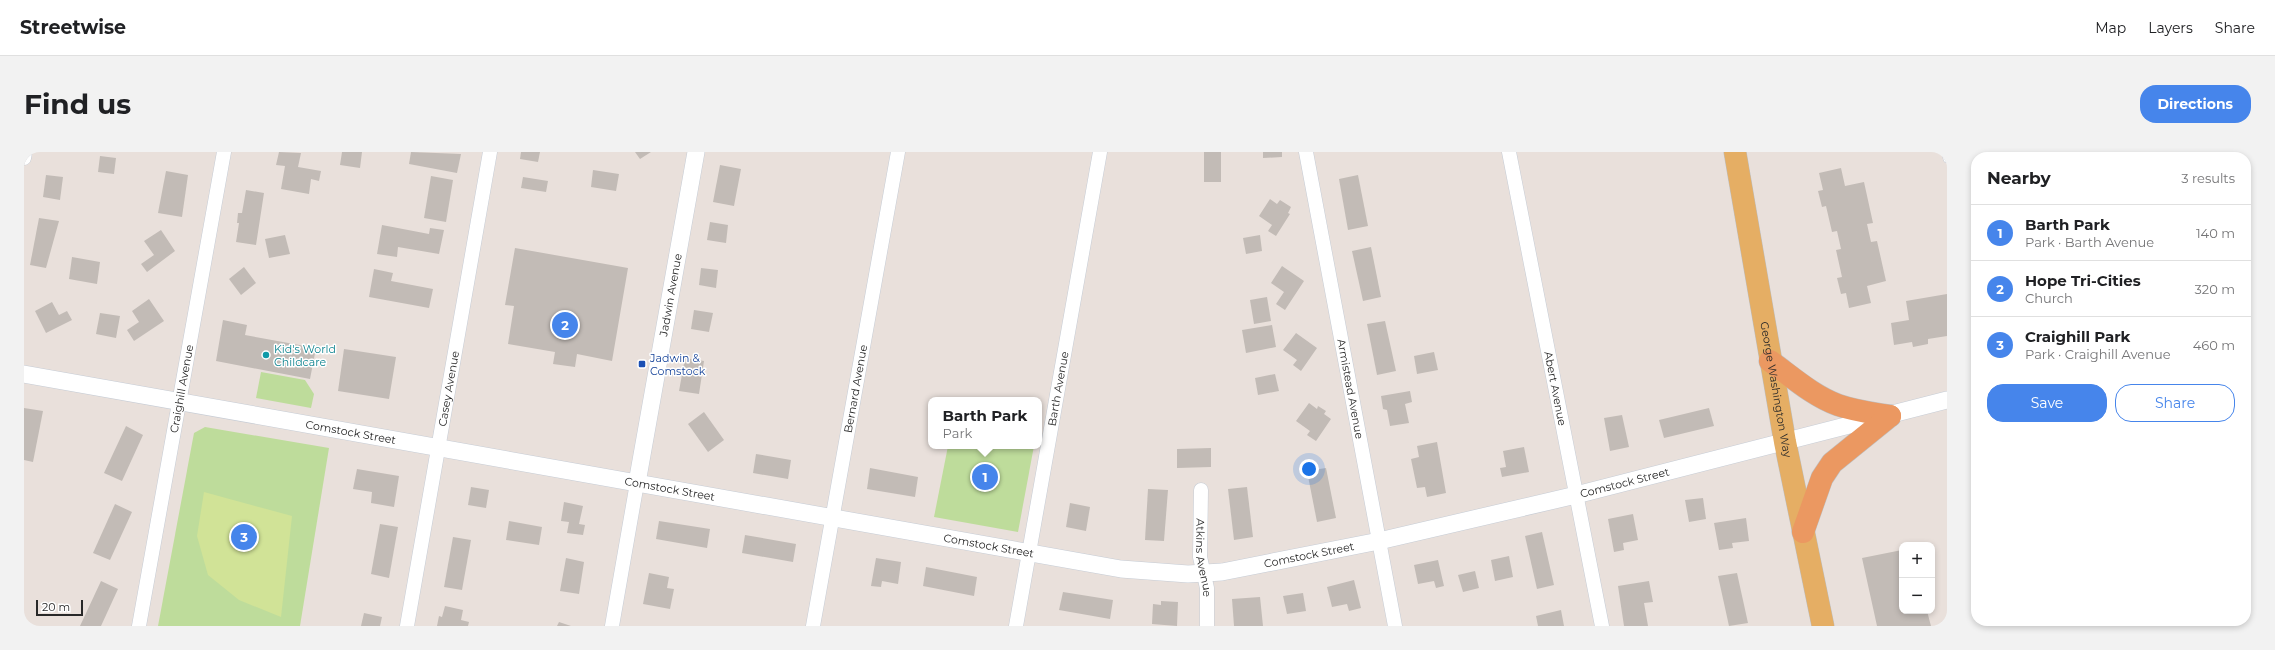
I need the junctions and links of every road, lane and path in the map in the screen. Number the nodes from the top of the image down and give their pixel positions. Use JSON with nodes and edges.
{"nodes":[{"id":1,"x":25,"y":152,"type":"edge"},
{"id":2,"x":224,"y":152,"type":"edge"},
{"id":3,"x":490,"y":152,"type":"edge"},
{"id":4,"x":696,"y":152,"type":"edge"},
{"id":5,"x":898,"y":152,"type":"edge"},
{"id":6,"x":1100,"y":152,"type":"edge"},
{"id":7,"x":1306,"y":152,"type":"edge"},
{"id":8,"x":1508,"y":152,"type":"edge"},
{"id":9,"x":1734,"y":152,"type":"edge"},
{"id":10,"x":1945,"y":152,"type":"edge"},
{"id":11,"x":24,"y":158,"type":"edge"},
{"id":12,"x":1947,"y":159,"type":"edge"},
{"id":13,"x":1770,"y":361,"type":"junction"},
{"id":14,"x":24,"y":374,"type":"edge"},
{"id":15,"x":1947,"y":400,"type":"edge"},
{"id":16,"x":178,"y":402,"type":"junction"},
{"id":17,"x":1890,"y":416,"type":"junction"},
{"id":18,"x":1785,"y":442,"type":"junction"},
{"id":19,"x":438,"y":447,"type":"junction"},
{"id":20,"x":637,"y":483,"type":"junction"},
{"id":21,"x":1201,"y":490,"type":"dead end"},
{"id":22,"x":1576,"y":495,"type":"junction"},
{"id":23,"x":832,"y":517,"type":"junction"},
{"id":24,"x":1803,"y":532,"type":"junction"},
{"id":25,"x":1379,"y":541,"type":"junction"},
{"id":26,"x":1029,"y":552,"type":"junction"},
{"id":27,"x":1203,"y":573,"type":"junction"},
{"id":28,"x":139,"y":626,"type":"edge"},
{"id":29,"x":407,"y":626,"type":"edge"},
{"id":30,"x":612,"y":626,"type":"edge"},
{"id":31,"x":813,"y":626,"type":"edge"},
{"id":32,"x":1016,"y":626,"type":"edge"},
{"id":33,"x":1207,"y":626,"type":"edge"},
{"id":34,"x":1395,"y":626,"type":"edge"},
{"id":35,"x":1602,"y":626,"type":"edge"},
{"id":36,"x":1822,"y":626,"type":"edge"}],
"edges":[{"from":1,"to":11,"type":"street"},
{"from":2,"to":16,"type":"street","name":"Craighill Avenue"},
{"from":3,"to":19,"type":"street","name":"Casey Avenue"},
{"from":4,"to":20,"type":"street","name":"Jadwin Avenue"},
{"from":5,"to":23,"type":"street","name":"Bernard Avenue"},
{"from":6,"to":26,"type":"street","name":"Barth Avenue"},
{"from":7,"to":25,"type":"street","name":"Armistead Avenue"},
{"from":8,"to":22,"type":"street","name":"Abert Avenue"},
{"from":9,"to":13,"type":"main road","name":"George Washington Way"},
{"from":10,"to":12,"type":"lane"},
{"from":13,"to":17,"type":"highway"},
{"from":13,"to":18,"type":"main road","name":"George Washington Way"},
{"from":14,"to":16,"type":"street","name":"Comstock Street"},
{"from":15,"to":17,"type":"street","name":"Comstock Street"},
{"from":16,"to":19,"type":"street","name":"Comstock Street"},
{"from":16,"to":28,"type":"street","name":"Craighill Avenue"},
{"from":17,"to":18,"type":"street","name":"Comstock Street"},
{"from":17,"to":24,"type":"highway"},
{"from":18,"to":22,"type":"street","name":"Comstock Street"},
{"from":18,"to":24,"type":"main road","name":"George Washington Way"},
{"from":19,"to":20,"type":"street","name":"Comstock Street"},
{"from":19,"to":29,"type":"street","name":"Casey Avenue"},
{"from":20,"to":23,"type":"street","name":"Comstock Street"},
{"from":20,"to":30,"type":"street","name":"Jadwin Avenue"},
{"from":21,"to":27,"type":"street","name":"Atkins Avenue"},
{"from":22,"to":25,"type":"street","name":"Comstock Street"},
{"from":22,"to":35,"type":"street","name":"Abert Avenue"},
{"from":23,"to":26,"type":"street","name":"Comstock Street"},
{"from":23,"to":31,"type":"street","name":"Bernard Avenue"},
{"from":24,"to":36,"type":"main road","name":"George Washington Way"},
{"from":25,"to":27,"type":"street","name":"Comstock Street"},
{"from":25,"to":34,"type":"street","name":"Armistead Avenue"},
{"from":26,"to":27,"type":"street","name":"Comstock Street"},
{"from":26,"to":32,"type":"street","name":"Barth Avenue"},
{"from":27,"to":33,"type":"street","name":"Atkins Avenue"}]}
